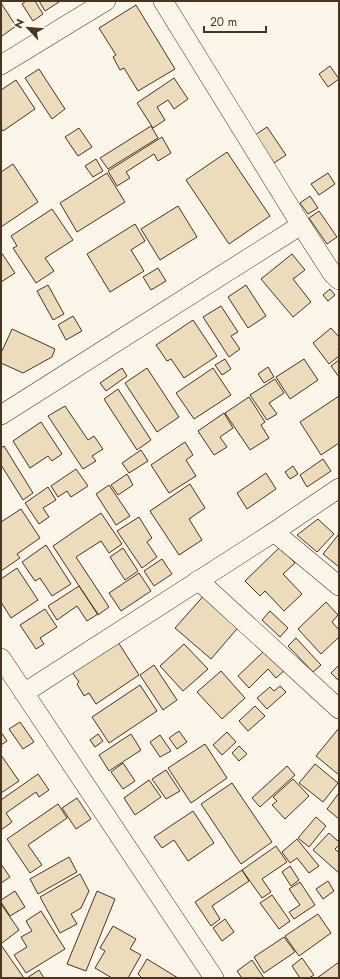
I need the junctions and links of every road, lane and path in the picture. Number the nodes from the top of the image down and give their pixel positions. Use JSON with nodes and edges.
{"nodes":[{"id":1,"x":106,"y":1,"type":"edge"},
{"id":2,"x":162,"y":1,"type":"edge"},
{"id":3,"x":1,"y":65,"type":"edge"},
{"id":4,"x":301,"y":225,"type":"junction"},
{"id":5,"x":339,"y":280,"type":"edge"},
{"id":6,"x":1,"y":415,"type":"edge"},
{"id":7,"x":339,"y":488,"type":"edge"},
{"id":8,"x":274,"y":532,"type":"junction"},
{"id":9,"x":198,"y":580,"type":"junction"},
{"id":10,"x":339,"y":586,"type":"edge"},
{"id":11,"x":1,"y":658,"type":"edge"},
{"id":12,"x":24,"y":693,"type":"junction"},
{"id":13,"x":339,"y":709,"type":"edge"},
{"id":14,"x":214,"y":978,"type":"edge"}],
"edges":[{"from":1,"to":3,"type":"street"},
{"from":2,"to":4,"type":"street"},
{"from":4,"to":5,"type":"street"},
{"from":4,"to":6,"type":"street"},
{"from":7,"to":8,"type":"street"},
{"from":8,"to":9,"type":"street"},
{"from":8,"to":10,"type":"street"},
{"from":9,"to":12,"type":"street"},
{"from":9,"to":13,"type":"street"},
{"from":11,"to":12,"type":"street"},
{"from":12,"to":14,"type":"street"}]}
